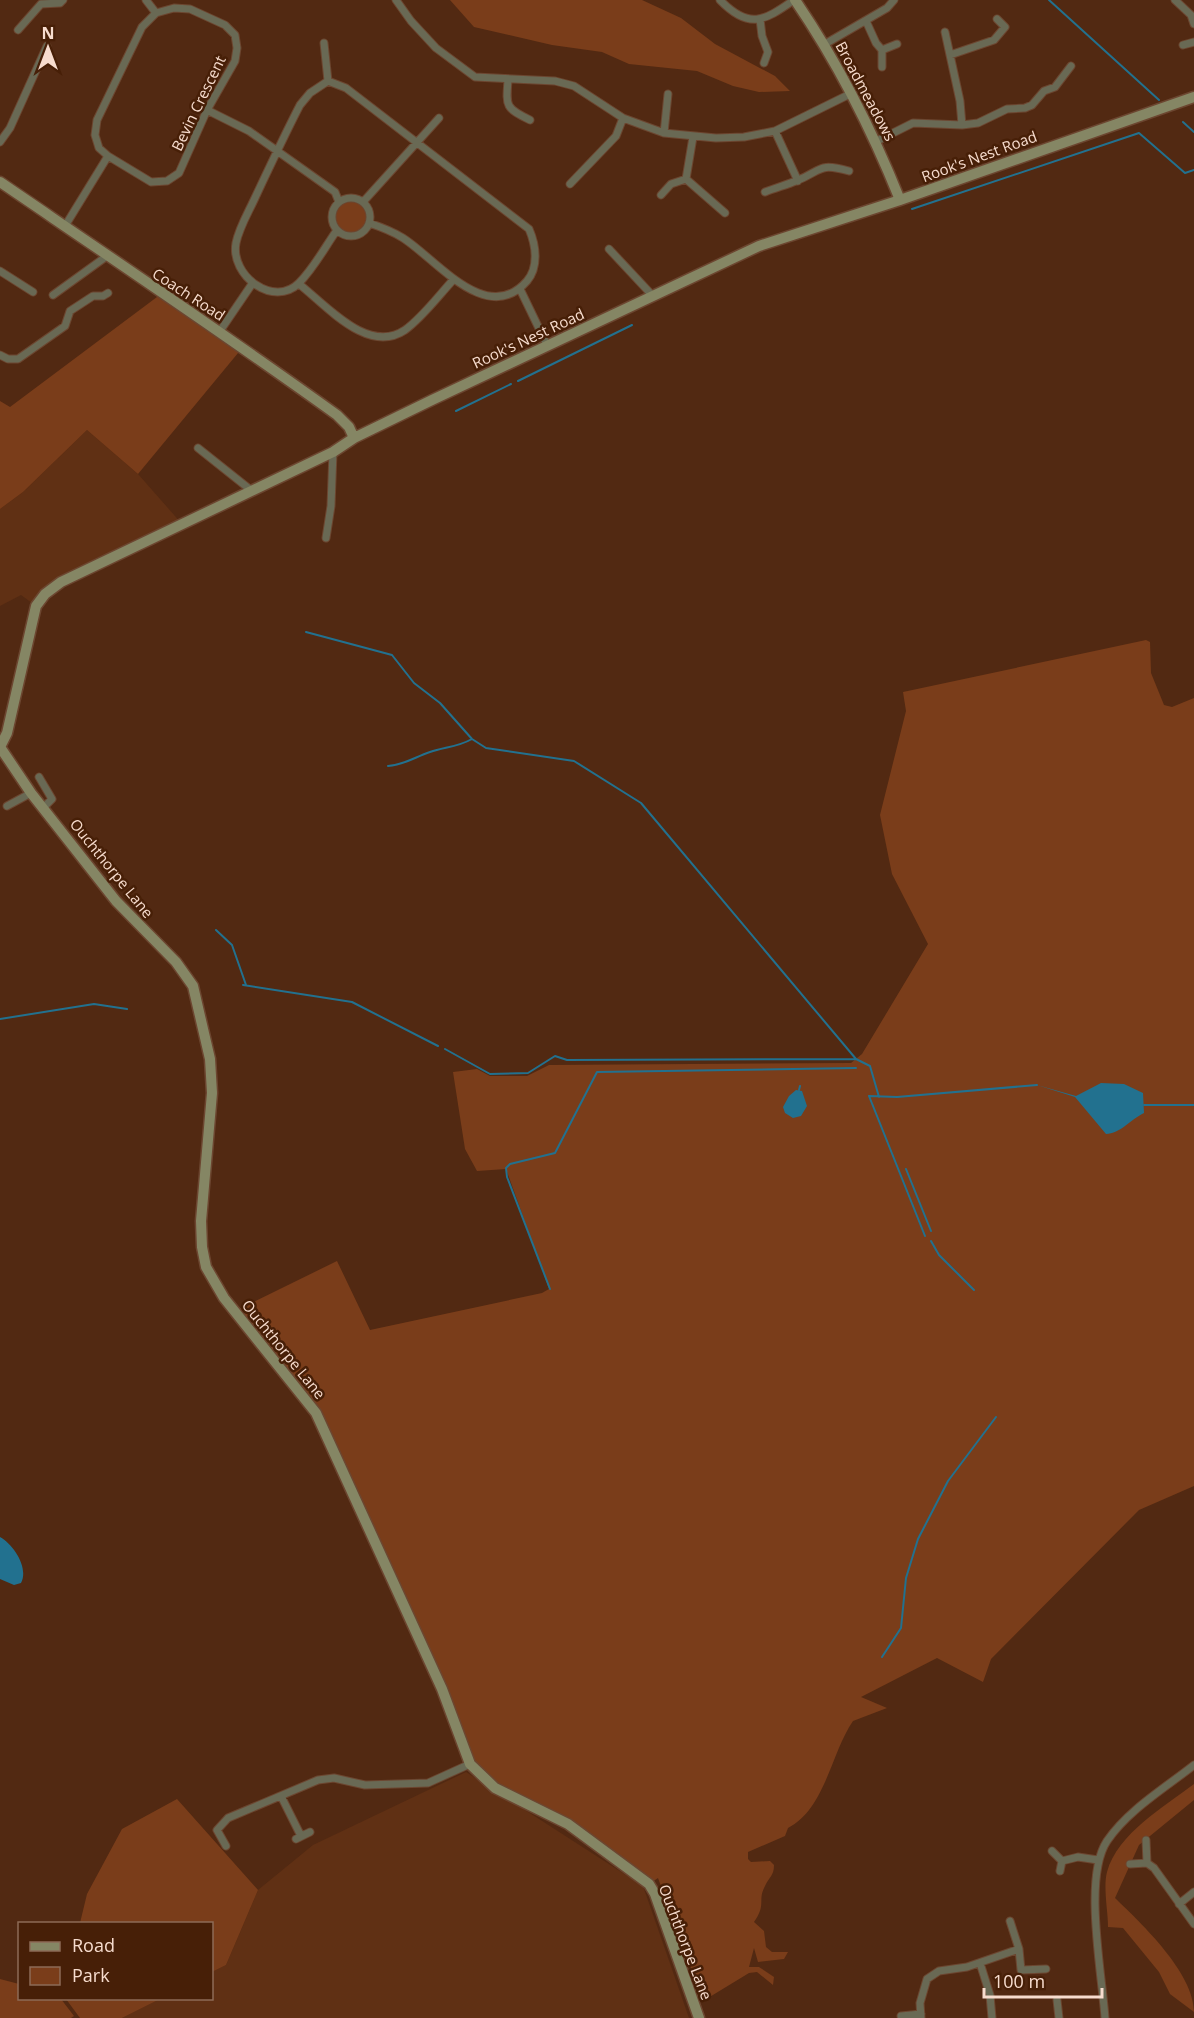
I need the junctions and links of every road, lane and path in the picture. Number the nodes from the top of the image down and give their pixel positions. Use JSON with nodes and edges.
{"nodes":[{"id":1,"x":63,"y":0,"type":"edge"},
{"id":2,"x":146,"y":0,"type":"edge"},
{"id":3,"x":396,"y":0,"type":"edge"},
{"id":4,"x":720,"y":0,"type":"edge"},
{"id":5,"x":795,"y":0,"type":"edge"},
{"id":6,"x":894,"y":0,"type":"edge"},
{"id":7,"x":1175,"y":0,"type":"edge"},
{"id":8,"x":156,"y":13,"type":"junction"},
{"id":9,"x":760,"y":19,"type":"junction"},
{"id":10,"x":997,"y":19,"type":"dead end"},
{"id":11,"x":866,"y":21,"type":"junction"},
{"id":12,"x":1194,"y":24,"type":"edge"},
{"id":13,"x":18,"y":30,"type":"dead end"},
{"id":14,"x":945,"y":32,"type":"dead end"},
{"id":15,"x":1194,"y":42,"type":"edge"},
{"id":16,"x":324,"y":43,"type":"dead end"},
{"id":17,"x":825,"y":44,"type":"junction"},
{"id":18,"x":897,"y":44,"type":"dead end"},
{"id":19,"x":1183,"y":45,"type":"dead end"},
{"id":20,"x":47,"y":46,"type":"dead end"},
{"id":21,"x":882,"y":50,"type":"junction"},
{"id":22,"x":950,"y":55,"type":"junction"},
{"id":23,"x":764,"y":63,"type":"dead end"},
{"id":24,"x":1071,"y":66,"type":"dead end"},
{"id":25,"x":882,"y":67,"type":"dead end"},
{"id":26,"x":508,"y":80,"type":"junction"},
{"id":27,"x":328,"y":81,"type":"junction"},
{"id":28,"x":668,"y":94,"type":"dead end"},
{"id":29,"x":850,"y":94,"type":"junction"},
{"id":30,"x":1194,"y":97,"type":"edge"},
{"id":31,"x":207,"y":110,"type":"junction"},
{"id":32,"x":439,"y":118,"type":"dead end"},
{"id":33,"x":623,"y":118,"type":"junction"},
{"id":34,"x":530,"y":120,"type":"dead end"},
{"id":35,"x":959,"y":126,"type":"junction"},
{"id":36,"x":775,"y":131,"type":"junction"},
{"id":37,"x":664,"y":133,"type":"junction"},
{"id":38,"x":693,"y":137,"type":"junction"},
{"id":39,"x":877,"y":141,"type":"junction"},
{"id":40,"x":0,"y":142,"type":"edge"},
{"id":41,"x":417,"y":142,"type":"junction"},
{"id":42,"x":277,"y":150,"type":"junction"},
{"id":43,"x":108,"y":156,"type":"junction"},
{"id":44,"x":849,"y":171,"type":"dead end"},
{"id":45,"x":686,"y":179,"type":"junction"},
{"id":46,"x":798,"y":181,"type":"junction"},
{"id":47,"x":0,"y":182,"type":"edge"},
{"id":48,"x":570,"y":184,"type":"dead end"},
{"id":49,"x":765,"y":192,"type":"dead end"},
{"id":50,"x":661,"y":195,"type":"dead end"},
{"id":51,"x":900,"y":200,"type":"junction"},
{"id":52,"x":339,"y":202,"type":"junction"},
{"id":53,"x":363,"y":202,"type":"junction"},
{"id":54,"x":725,"y":213,"type":"dead end"},
{"id":55,"x":369,"y":223,"type":"junction"},
{"id":56,"x":65,"y":226,"type":"junction"},
{"id":57,"x":337,"y":230,"type":"junction"},
{"id":58,"x":609,"y":249,"type":"dead end"},
{"id":59,"x":107,"y":256,"type":"junction"},
{"id":60,"x":1,"y":272,"type":"edge"},
{"id":61,"x":454,"y":279,"type":"junction"},
{"id":62,"x":252,"y":284,"type":"junction"},
{"id":63,"x":298,"y":284,"type":"junction"},
{"id":64,"x":520,"y":290,"type":"junction"},
{"id":65,"x":33,"y":292,"type":"dead end"},
{"id":66,"x":108,"y":293,"type":"dead end"},
{"id":67,"x":53,"y":295,"type":"dead end"},
{"id":68,"x":652,"y":295,"type":"junction"},
{"id":69,"x":220,"y":332,"type":"junction"},
{"id":70,"x":547,"y":345,"type":"junction"},
{"id":71,"x":0,"y":355,"type":"edge"},
{"id":72,"x":354,"y":438,"type":"junction"},
{"id":73,"x":198,"y":448,"type":"dead end"},
{"id":74,"x":333,"y":452,"type":"junction"},
{"id":75,"x":252,"y":491,"type":"junction"},
{"id":76,"x":326,"y":538,"type":"dead end"},
{"id":77,"x":0,"y":747,"type":"edge"},
{"id":78,"x":39,"y":777,"type":"dead end"},
{"id":79,"x":32,"y":793,"type":"junction"},
{"id":80,"x":7,"y":806,"type":"dead end"},
{"id":81,"x":43,"y":808,"type":"junction"},
{"id":82,"x":470,"y":1764,"type":"junction"},
{"id":83,"x":1194,"y":1765,"type":"edge"},
{"id":84,"x":281,"y":1796,"type":"junction"},
{"id":85,"x":310,"y":1832,"type":"dead end"},
{"id":86,"x":1146,"y":1840,"type":"dead end"},
{"id":87,"x":226,"y":1846,"type":"dead end"},
{"id":88,"x":1052,"y":1851,"type":"dead end"},
{"id":89,"x":1098,"y":1860,"type":"junction"},
{"id":90,"x":1062,"y":1861,"type":"junction"},
{"id":91,"x":1147,"y":1863,"type":"junction"},
{"id":92,"x":1130,"y":1864,"type":"dead end"},
{"id":93,"x":1060,"y":1871,"type":"dead end"},
{"id":94,"x":1194,"y":1892,"type":"edge"},
{"id":95,"x":1179,"y":1904,"type":"junction"},
{"id":96,"x":1010,"y":1921,"type":"dead end"},
{"id":97,"x":1194,"y":1924,"type":"edge"},
{"id":98,"x":1019,"y":1949,"type":"junction"},
{"id":99,"x":980,"y":1963,"type":"junction"},
{"id":100,"x":1046,"y":1969,"type":"dead end"},
{"id":101,"x":1057,"y":2000,"type":"dead end"},
{"id":102,"x":1068,"y":2011,"type":"dead end"},
{"id":103,"x":1058,"y":2015,"type":"edge"},
{"id":104,"x":901,"y":2016,"type":"dead end"},
{"id":105,"x":921,"y":2016,"type":"edge"},
{"id":106,"x":699,"y":2018,"type":"edge"},
{"id":107,"x":992,"y":2018,"type":"edge"},
{"id":108,"x":1105,"y":2018,"type":"edge"}],
"edges":[{"from":1,"to":13,"type":"street"},
{"from":2,"to":8,"type":"street"},
{"from":3,"to":26,"type":"street"},
{"from":4,"to":9,"type":"street"},
{"from":5,"to":9,"type":"street"},
{"from":5,"to":17,"type":"street","name":"Broadmeadows"},
{"from":6,"to":11,"type":"street"},
{"from":7,"to":12,"type":"street"},
{"from":8,"to":31,"type":"street","name":"Bevin Crescent"},
{"from":8,"to":43,"type":"street"},
{"from":9,"to":23,"type":"street"},
{"from":10,"to":22,"type":"street"},
{"from":11,"to":17,"type":"street"},
{"from":11,"to":21,"type":"street"},
{"from":14,"to":22,"type":"street"},
{"from":15,"to":19,"type":"street"},
{"from":16,"to":27,"type":"street"},
{"from":17,"to":29,"type":"street","name":"Broadmeadows"},
{"from":18,"to":21,"type":"street"},
{"from":20,"to":40,"type":"street"},
{"from":21,"to":25,"type":"street"},
{"from":22,"to":35,"type":"street"},
{"from":24,"to":35,"type":"street"},
{"from":26,"to":33,"type":"street"},
{"from":26,"to":34,"type":"street"},
{"from":27,"to":41,"type":"street"},
{"from":27,"to":42,"type":"street"},
{"from":28,"to":37,"type":"street"},
{"from":29,"to":36,"type":"street"},
{"from":29,"to":39,"type":"street","name":"Broadmeadows"},
{"from":30,"to":51,"type":"street","name":"Rook's Nest Road"},
{"from":31,"to":42,"type":"street"},
{"from":31,"to":43,"type":"street","name":"Bevin Crescent"},
{"from":32,"to":41,"type":"street"},
{"from":33,"to":37,"type":"street"},
{"from":33,"to":48,"type":"street"},
{"from":35,"to":39,"type":"street"},
{"from":36,"to":38,"type":"street"},
{"from":36,"to":46,"type":"street"},
{"from":37,"to":38,"type":"street"},
{"from":38,"to":45,"type":"street"},
{"from":39,"to":51,"type":"street","name":"Broadmeadows"},
{"from":41,"to":53,"type":"street"},
{"from":41,"to":64,"type":"street"},
{"from":42,"to":52,"type":"street"},
{"from":42,"to":62,"type":"street"},
{"from":43,"to":56,"type":"street"},
{"from":44,"to":46,"type":"street"},
{"from":45,"to":50,"type":"street"},
{"from":45,"to":54,"type":"street"},
{"from":46,"to":49,"type":"street"},
{"from":47,"to":56,"type":"street","name":"Coach Road"},
{"from":51,"to":68,"type":"street","name":"Rook's Nest Road"},
{"from":52,"to":53,"type":"street"},
{"from":52,"to":57,"type":"street"},
{"from":53,"to":55,"type":"street"},
{"from":55,"to":57,"type":"street"},
{"from":55,"to":61,"type":"street"},
{"from":56,"to":59,"type":"street","name":"Coach Road"},
{"from":57,"to":63,"type":"street"},
{"from":58,"to":68,"type":"street"},
{"from":59,"to":67,"type":"street"},
{"from":59,"to":69,"type":"street","name":"Coach Road"},
{"from":60,"to":65,"type":"street"},
{"from":61,"to":63,"type":"street"},
{"from":61,"to":64,"type":"street"},
{"from":62,"to":63,"type":"street"},
{"from":62,"to":69,"type":"street"},
{"from":64,"to":70,"type":"street"},
{"from":66,"to":71,"type":"street"},
{"from":68,"to":70,"type":"street","name":"Rook's Nest Road"},
{"from":69,"to":72,"type":"street","name":"Coach Road"},
{"from":70,"to":72,"type":"street","name":"Rook's Nest Road"},
{"from":72,"to":74,"type":"street","name":"Rook's Nest Road"},
{"from":73,"to":75,"type":"street"},
{"from":74,"to":75,"type":"street","name":"Rook's Nest Road"},
{"from":74,"to":76,"type":"street"},
{"from":75,"to":77,"type":"street","name":"Rook's Nest Road"},
{"from":77,"to":79,"type":"street","name":"Ouchthorpe Lane"},
{"from":78,"to":81,"type":"street"},
{"from":79,"to":80,"type":"street"},
{"from":79,"to":81,"type":"street","name":"Ouchthorpe Lane"},
{"from":81,"to":82,"type":"street","name":"Ouchthorpe Lane"},
{"from":82,"to":84,"type":"street"},
{"from":82,"to":106,"type":"street","name":"Ouchthorpe Lane"},
{"from":83,"to":89,"type":"street"},
{"from":84,"to":85,"type":"street"},
{"from":84,"to":87,"type":"street"},
{"from":86,"to":91,"type":"street"},
{"from":88,"to":90,"type":"street"},
{"from":89,"to":90,"type":"street"},
{"from":89,"to":108,"type":"street"},
{"from":90,"to":93,"type":"street"},
{"from":91,"to":92,"type":"street"},
{"from":91,"to":95,"type":"street"},
{"from":94,"to":95,"type":"street"},
{"from":95,"to":97,"type":"street"},
{"from":96,"to":98,"type":"street"},
{"from":98,"to":99,"type":"street"},
{"from":98,"to":100,"type":"street"},
{"from":99,"to":105,"type":"street"},
{"from":99,"to":107,"type":"street"},
{"from":101,"to":103,"type":"street"},
{"from":102,"to":103,"type":"street"},
{"from":104,"to":105,"type":"street"}]}
